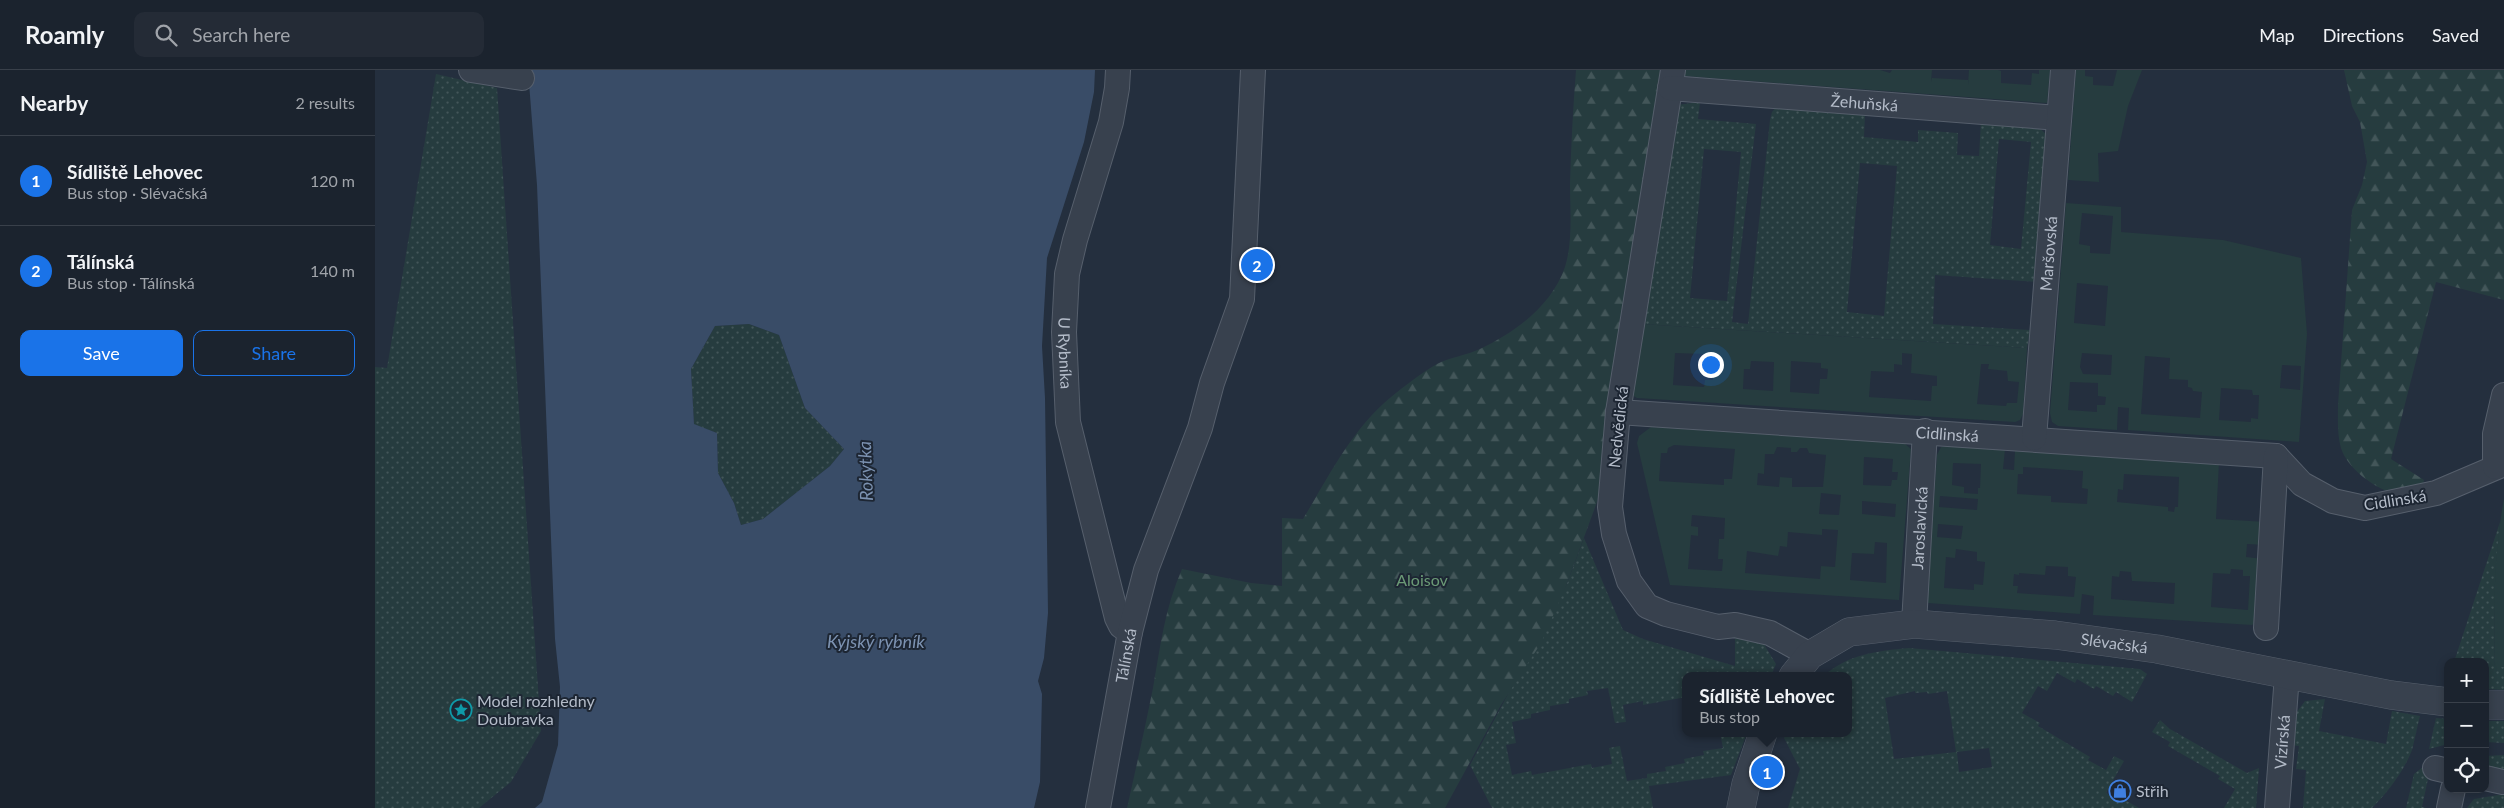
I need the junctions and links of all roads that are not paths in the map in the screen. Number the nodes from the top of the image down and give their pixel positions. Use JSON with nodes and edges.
{"nodes":[{"id":1,"x":471,"y":70,"type":"edge"},
{"id":2,"x":1118,"y":70,"type":"edge"},
{"id":3,"x":1253,"y":70,"type":"edge"},
{"id":4,"x":2063,"y":70,"type":"edge"},
{"id":5,"x":522,"y":78,"type":"dead end"},
{"id":6,"x":1672,"y":79,"type":"edge"},
{"id":7,"x":2059,"y":118,"type":"junction"},
{"id":8,"x":2504,"y":395,"type":"edge"},
{"id":9,"x":1618,"y":412,"type":"junction"},
{"id":10,"x":1925,"y":431,"type":"junction"},
{"id":11,"x":2034,"y":438,"type":"junction"},
{"id":12,"x":2276,"y":456,"type":"junction"},
{"id":13,"x":2500,"y":466,"type":"edge"},
{"id":14,"x":1914,"y":624,"type":"junction"},
{"id":15,"x":2266,"y":628,"type":"dead end"},
{"id":16,"x":1130,"y":632,"type":"junction"},
{"id":17,"x":1810,"y":655,"type":"junction"},
{"id":18,"x":1796,"y":672,"type":"edge"},
{"id":19,"x":2287,"y":675,"type":"junction"},
{"id":20,"x":2444,"y":702,"type":"edge"},
{"id":21,"x":2489,"y":705,"type":"edge"},
{"id":22,"x":2504,"y":705,"type":"edge"},
{"id":23,"x":1762,"y":737,"type":"edge"},
{"id":24,"x":2489,"y":779,"type":"edge"},
{"id":25,"x":2503,"y":782,"type":"edge"},
{"id":26,"x":2452,"y":793,"type":"edge"},
{"id":27,"x":1098,"y":808,"type":"edge"},
{"id":28,"x":1741,"y":808,"type":"edge"},
{"id":29,"x":2277,"y":808,"type":"edge"},
{"id":30,"x":2449,"y":808,"type":"edge"}],
"edges":[{"from":1,"to":5,"type":"street"},
{"from":2,"to":16,"type":"street","name":"U Rybníka"},
{"from":3,"to":16,"type":"street","name":"Tálínská"},
{"from":4,"to":7,"type":"street","name":"Maršovská"},
{"from":6,"to":7,"type":"street","name":"Žehuňská"},
{"from":6,"to":9,"type":"street","name":"Nedvědická"},
{"from":7,"to":11,"type":"street","name":"Maršovská"},
{"from":8,"to":13,"type":"street"},
{"from":9,"to":10,"type":"street","name":"Cidlinská"},
{"from":9,"to":17,"type":"street","name":"Nedvědická"},
{"from":10,"to":11,"type":"street","name":"Cidlinská"},
{"from":10,"to":14,"type":"street","name":"Jaroslavická"},
{"from":11,"to":12,"type":"street","name":"Cidlinská"},
{"from":12,"to":13,"type":"street","name":"Cidlinská"},
{"from":12,"to":15,"type":"street"},
{"from":14,"to":17,"type":"street","name":"Slévačská"},
{"from":14,"to":19,"type":"street","name":"Slévačská"},
{"from":16,"to":27,"type":"street","name":"Tálínská"},
{"from":17,"to":18,"type":"street","name":"Slévačská"},
{"from":19,"to":20,"type":"street","name":"Slévačská"},
{"from":19,"to":29,"type":"street","name":"Vizírská"},
{"from":21,"to":22,"type":"street"},
{"from":23,"to":28,"type":"street"},
{"from":24,"to":25,"type":"street"},
{"from":26,"to":30,"type":"street"}]}
